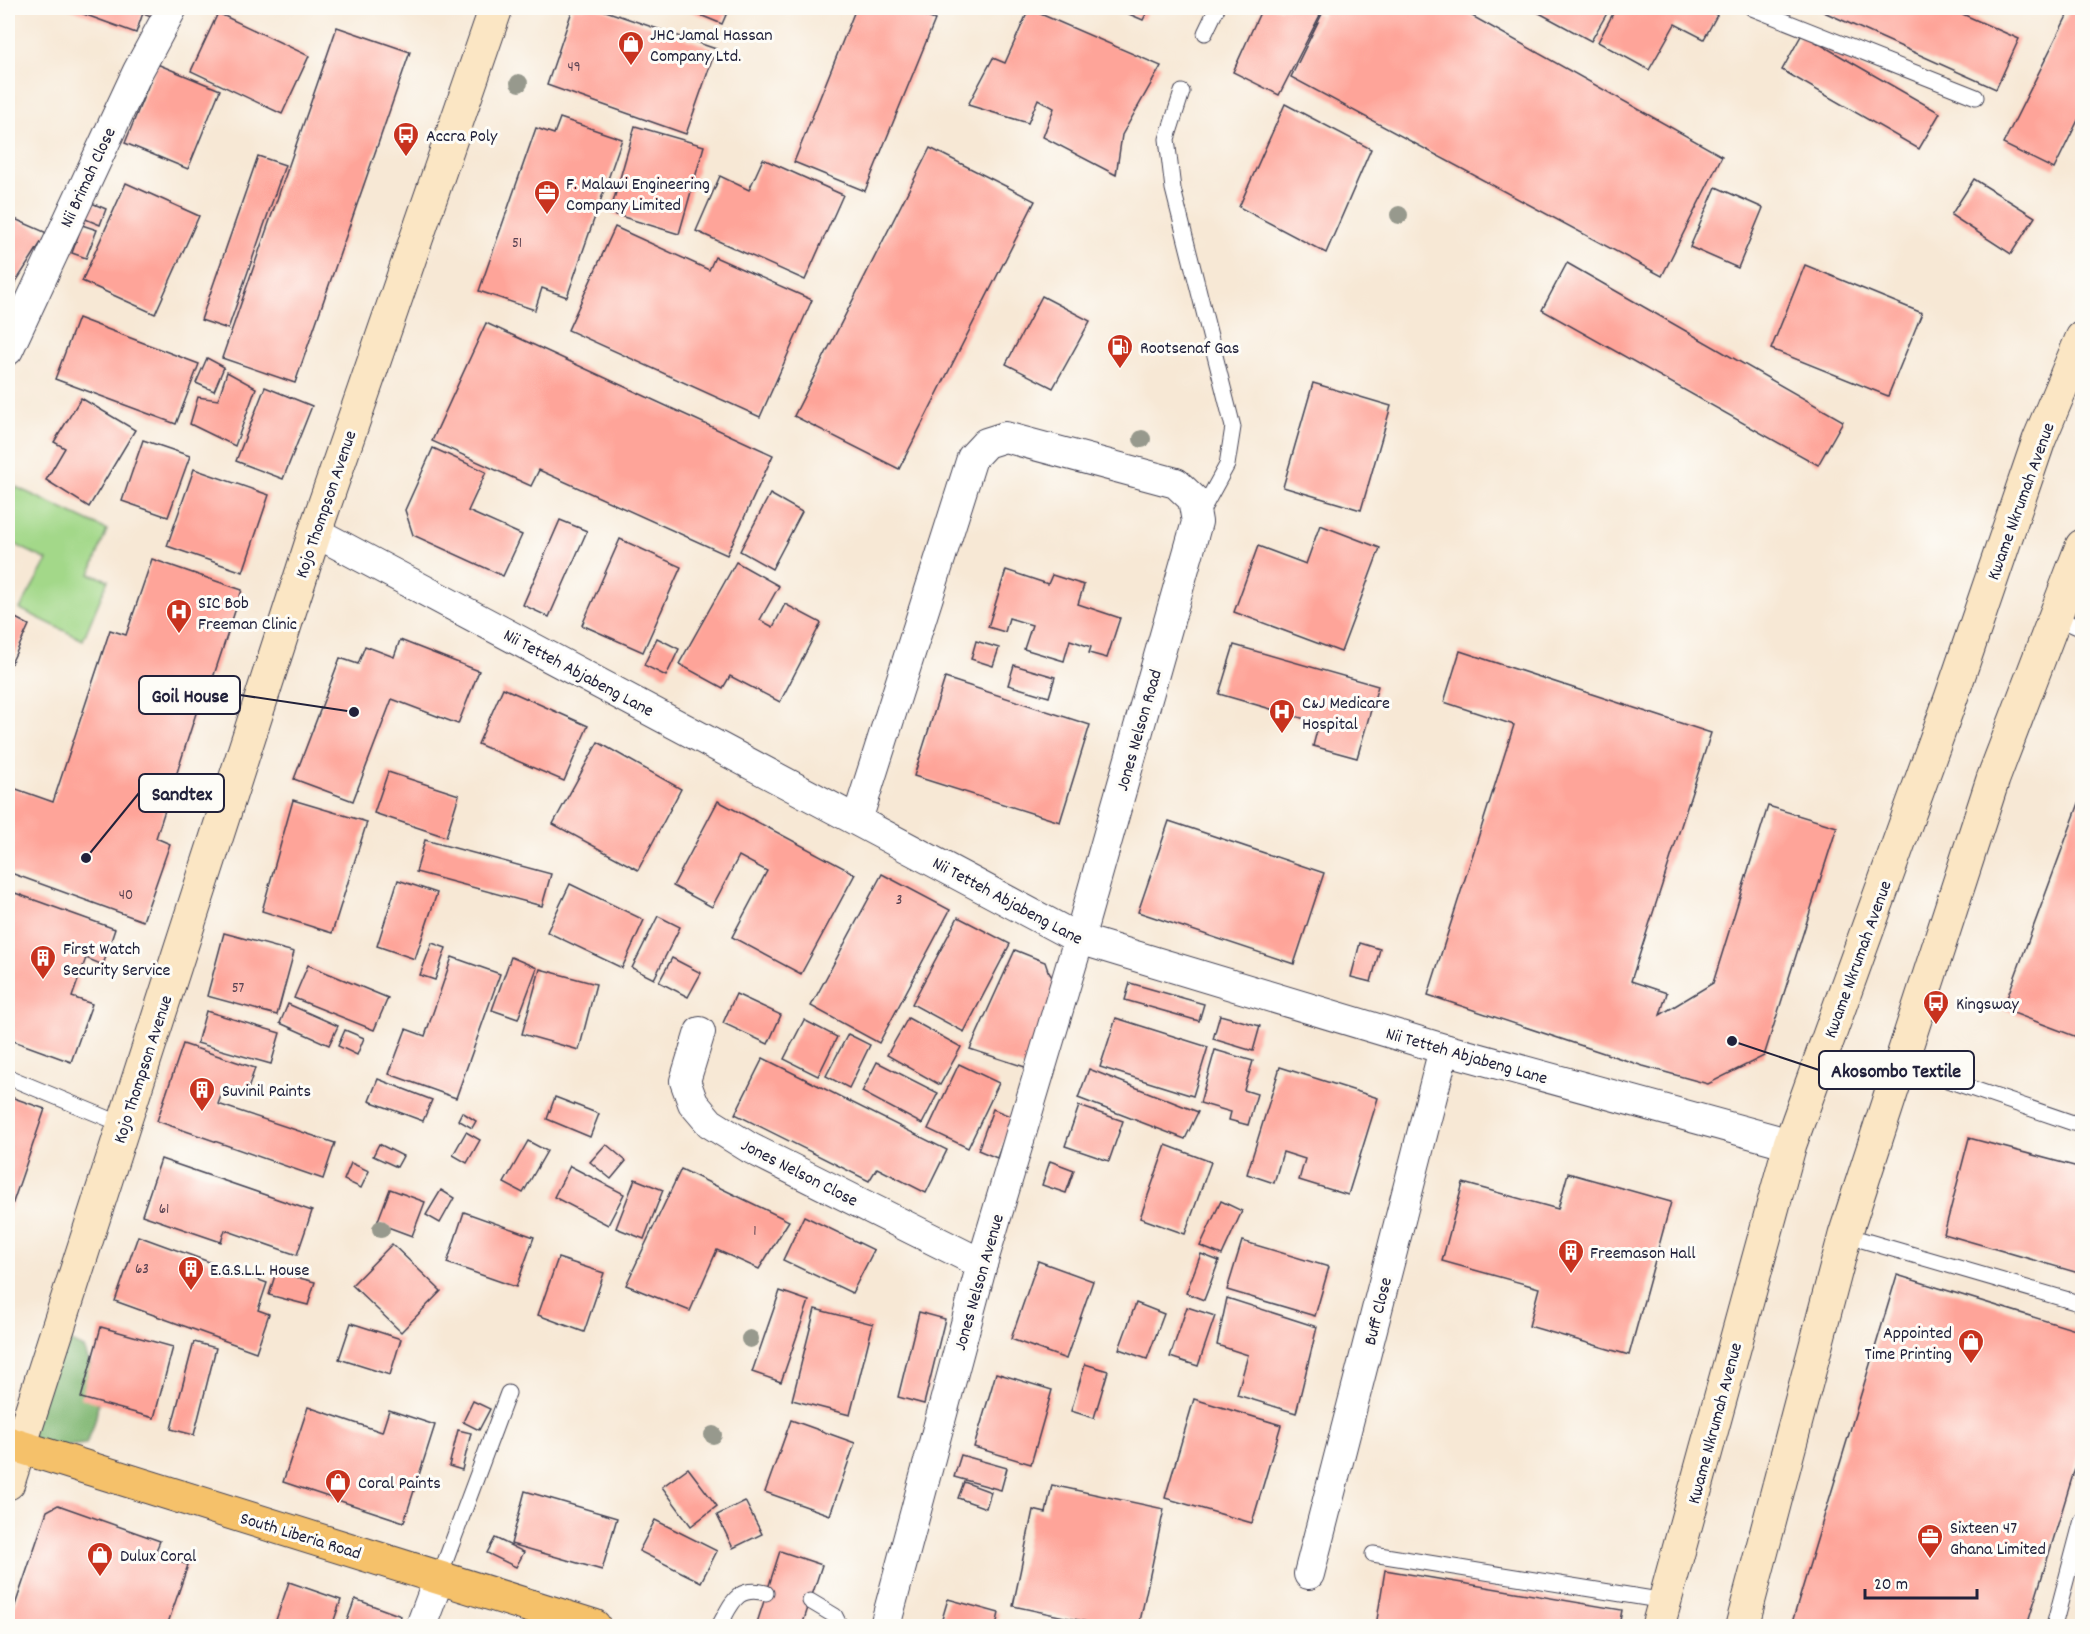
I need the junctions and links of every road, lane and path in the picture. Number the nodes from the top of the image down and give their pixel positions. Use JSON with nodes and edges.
{"nodes":[{"id":1,"x":172,"y":8,"type":"edge"},
{"id":2,"x":496,"y":8,"type":"edge"},
{"id":3,"x":1217,"y":8,"type":"edge"},
{"id":4,"x":1752,"y":8,"type":"edge"},
{"id":5,"x":1205,"y":33,"type":"dead end"},
{"id":6,"x":1182,"y":92,"type":"dead end"},
{"id":7,"x":1976,"y":97,"type":"dead end"},
{"id":8,"x":2082,"y":338,"type":"edge"},
{"id":9,"x":8,"y":350,"type":"edge"},
{"id":10,"x":1197,"y":522,"type":"junction"},
{"id":11,"x":315,"y":532,"type":"junction"},
{"id":12,"x":2082,"y":546,"type":"edge"},
{"id":13,"x":2069,"y":623,"type":"edge"},
{"id":14,"x":856,"y":820,"type":"junction"},
{"id":15,"x":1079,"y":939,"type":"junction"},
{"id":16,"x":700,"y":1032,"type":"dead end"},
{"id":17,"x":1444,"y":1049,"type":"junction"},
{"id":18,"x":1900,"y":1064,"type":"junction"},
{"id":19,"x":8,"y":1077,"type":"edge"},
{"id":20,"x":124,"y":1125,"type":"junction"},
{"id":21,"x":2082,"y":1125,"type":"edge"},
{"id":22,"x":1790,"y":1144,"type":"junction"},
{"id":23,"x":1845,"y":1235,"type":"junction"},
{"id":24,"x":982,"y":1264,"type":"junction"},
{"id":25,"x":2082,"y":1304,"type":"edge"},
{"id":26,"x":508,"y":1393,"type":"dead end"},
{"id":27,"x":13,"y":1445,"type":"edge"},
{"id":28,"x":8,"y":1483,"type":"edge"},
{"id":29,"x":2082,"y":1520,"type":"edge"},
{"id":30,"x":1373,"y":1554,"type":"dead end"},
{"id":31,"x":1309,"y":1574,"type":"dead end"},
{"id":32,"x":439,"y":1578,"type":"junction"},
{"id":33,"x":766,"y":1593,"type":"dead end"},
{"id":34,"x":810,"y":1600,"type":"dead end"},
{"id":35,"x":1662,"y":1614,"type":"edge"},
{"id":36,"x":421,"y":1626,"type":"edge"},
{"id":37,"x":594,"y":1626,"type":"edge"},
{"id":38,"x":719,"y":1626,"type":"edge"},
{"id":39,"x":840,"y":1626,"type":"edge"},
{"id":40,"x":885,"y":1626,"type":"edge"},
{"id":41,"x":1742,"y":1626,"type":"edge"},
{"id":42,"x":2054,"y":1626,"type":"edge"}],
"edges":[{"from":1,"to":9,"type":"street","name":"Nii Brimah Close"},
{"from":2,"to":11,"type":"main road","name":"Kojo Thompson Avenue"},
{"from":3,"to":5,"type":"lane"},
{"from":4,"to":7,"type":"lane"},
{"from":6,"to":10,"type":"lane"},
{"from":8,"to":22,"type":"main road","name":"Kwame Nkrumah Avenue"},
{"from":10,"to":14,"type":"street"},
{"from":10,"to":15,"type":"street","name":"Jones Nelson Road"},
{"from":11,"to":14,"type":"street","name":"Nii Tetteh Abjabeng Lane"},
{"from":11,"to":20,"type":"main road","name":"Kojo Thompson Avenue"},
{"from":12,"to":13,"type":"main road"},
{"from":13,"to":18,"type":"main road"},
{"from":14,"to":15,"type":"street","name":"Nii Tetteh Abjabeng Lane"},
{"from":15,"to":17,"type":"street","name":"Nii Tetteh Abjabeng Lane"},
{"from":15,"to":24,"type":"street","name":"Jones Nelson Avenue"},
{"from":16,"to":24,"type":"street","name":"Jones Nelson Close"},
{"from":17,"to":22,"type":"street","name":"Nii Tetteh Abjabeng Lane"},
{"from":17,"to":31,"type":"street","name":"Buff Close"},
{"from":18,"to":21,"type":"lane"},
{"from":18,"to":23,"type":"main road"},
{"from":19,"to":20,"type":"lane"},
{"from":20,"to":27,"type":"main road","name":"Kojo Thompson Avenue"},
{"from":22,"to":35,"type":"main road","name":"Kwame Nkrumah Avenue"},
{"from":23,"to":25,"type":"lane"},
{"from":23,"to":41,"type":"main road"},
{"from":24,"to":40,"type":"street","name":"Jones Nelson Avenue"},
{"from":26,"to":32,"type":"lane"},
{"from":27,"to":28,"type":"main road","name":"Kojo Thompson Avenue"},
{"from":27,"to":32,"type":"main road","name":"South Liberia Road"},
{"from":29,"to":42,"type":"lane"},
{"from":30,"to":35,"type":"lane"},
{"from":32,"to":36,"type":"street"},
{"from":32,"to":37,"type":"main road","name":"South Liberia Road"},
{"from":33,"to":38,"type":"lane"},
{"from":34,"to":39,"type":"lane"}]}
